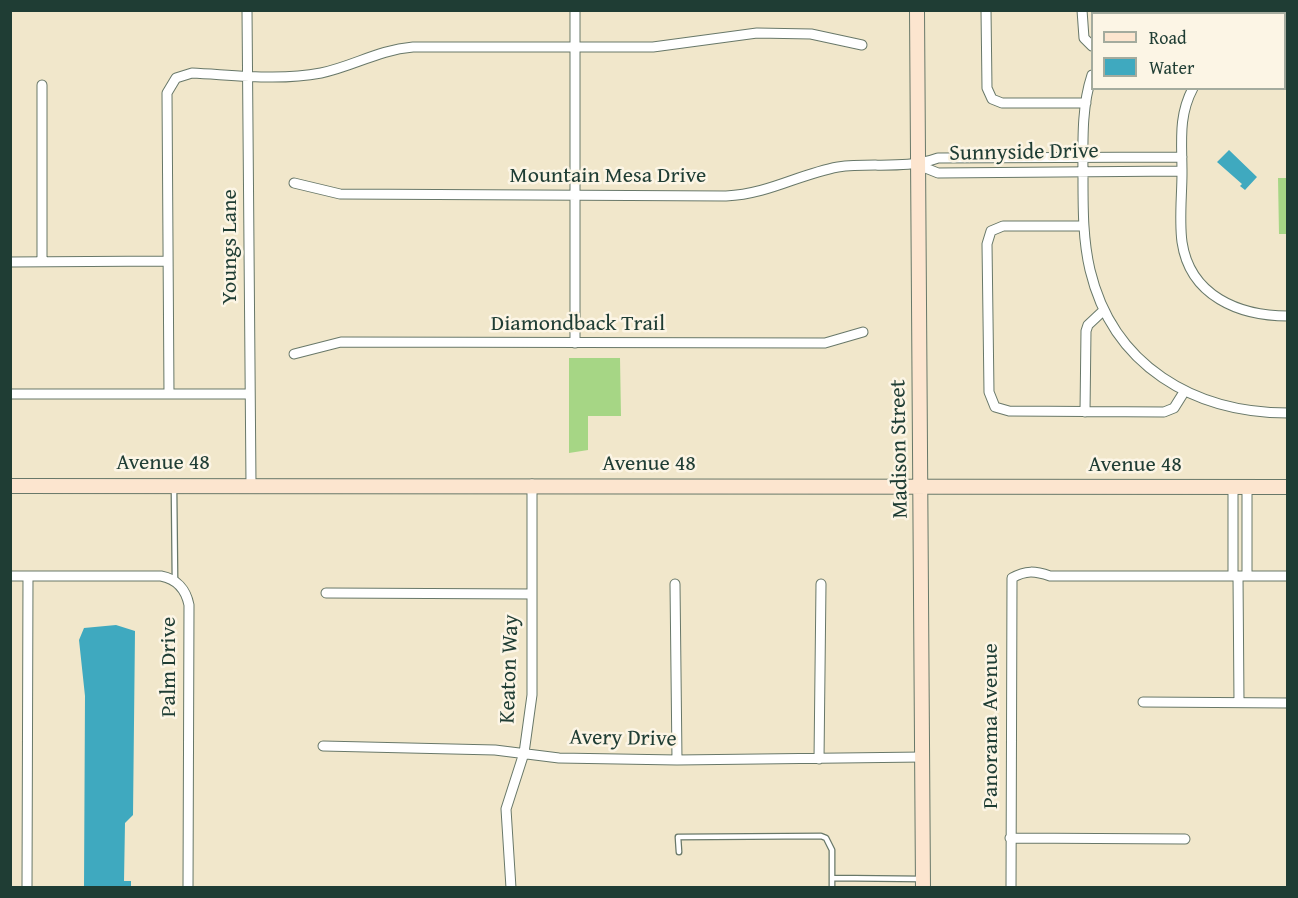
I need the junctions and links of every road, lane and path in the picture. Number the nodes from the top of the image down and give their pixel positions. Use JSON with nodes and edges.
{"nodes":[{"id":1,"x":247,"y":10,"type":"edge"},
{"id":2,"x":575,"y":10,"type":"edge"},
{"id":3,"x":917,"y":10,"type":"edge"},
{"id":4,"x":986,"y":10,"type":"edge"},
{"id":5,"x":1082,"y":10,"type":"edge"},
{"id":6,"x":862,"y":45,"type":"dead end"},
{"id":7,"x":1091,"y":45,"type":"edge"},
{"id":8,"x":575,"y":47,"type":"junction"},
{"id":9,"x":248,"y":76,"type":"junction"},
{"id":10,"x":1091,"y":80,"type":"edge"},
{"id":11,"x":42,"y":85,"type":"dead end"},
{"id":12,"x":1192,"y":90,"type":"edge"},
{"id":13,"x":1086,"y":103,"type":"junction"},
{"id":14,"x":1083,"y":157,"type":"junction"},
{"id":15,"x":1182,"y":157,"type":"junction"},
{"id":16,"x":976,"y":158,"type":"junction"},
{"id":17,"x":918,"y":165,"type":"junction"},
{"id":18,"x":1182,"y":171,"type":"junction"},
{"id":19,"x":1083,"y":172,"type":"junction"},
{"id":20,"x":976,"y":173,"type":"junction"},
{"id":21,"x":294,"y":183,"type":"dead end"},
{"id":22,"x":575,"y":195,"type":"junction"},
{"id":23,"x":1084,"y":226,"type":"junction"},
{"id":24,"x":168,"y":261,"type":"junction"},
{"id":25,"x":10,"y":262,"type":"edge"},
{"id":26,"x":42,"y":262,"type":"junction"},
{"id":27,"x":1104,"y":310,"type":"junction"},
{"id":28,"x":1287,"y":316,"type":"edge"},
{"id":29,"x":863,"y":332,"type":"dead end"},
{"id":30,"x":575,"y":344,"type":"junction"},
{"id":31,"x":294,"y":354,"type":"dead end"},
{"id":32,"x":1184,"y":392,"type":"junction"},
{"id":33,"x":10,"y":393,"type":"edge"},
{"id":34,"x":169,"y":394,"type":"junction"},
{"id":35,"x":250,"y":394,"type":"junction"},
{"id":36,"x":1085,"y":412,"type":"junction"},
{"id":37,"x":1287,"y":413,"type":"edge"},
{"id":38,"x":174,"y":484,"type":"junction"},
{"id":39,"x":251,"y":484,"type":"junction"},
{"id":40,"x":532,"y":484,"type":"junction"},
{"id":41,"x":921,"y":484,"type":"junction"},
{"id":42,"x":10,"y":486,"type":"edge"},
{"id":43,"x":1240,"y":487,"type":"junction"},
{"id":44,"x":1287,"y":487,"type":"edge"},
{"id":45,"x":10,"y":576,"type":"edge"},
{"id":46,"x":28,"y":576,"type":"junction"},
{"id":47,"x":1239,"y":576,"type":"junction"},
{"id":48,"x":1287,"y":576,"type":"edge"},
{"id":49,"x":175,"y":581,"type":"junction"},
{"id":50,"x":675,"y":584,"type":"dead end"},
{"id":51,"x":820,"y":584,"type":"dead end"},
{"id":52,"x":326,"y":593,"type":"dead end"},
{"id":53,"x":532,"y":594,"type":"junction"},
{"id":54,"x":1143,"y":702,"type":"dead end"},
{"id":55,"x":1239,"y":702,"type":"junction"},
{"id":56,"x":1287,"y":703,"type":"edge"},
{"id":57,"x":323,"y":746,"type":"dead end"},
{"id":58,"x":524,"y":753,"type":"junction"},
{"id":59,"x":923,"y":757,"type":"junction"},
{"id":60,"x":819,"y":759,"type":"junction"},
{"id":61,"x":677,"y":760,"type":"junction"},
{"id":62,"x":1010,"y":838,"type":"junction"},
{"id":63,"x":1185,"y":839,"type":"dead end"},
{"id":64,"x":679,"y":852,"type":"dead end"},
{"id":65,"x":832,"y":879,"type":"junction"},
{"id":66,"x":885,"y":879,"type":"junction"},
{"id":67,"x":923,"y":884,"type":"edge"},
{"id":68,"x":27,"y":888,"type":"edge"},
{"id":69,"x":188,"y":888,"type":"edge"},
{"id":70,"x":511,"y":888,"type":"edge"},
{"id":71,"x":832,"y":888,"type":"edge"},
{"id":72,"x":885,"y":888,"type":"edge"},
{"id":73,"x":1011,"y":888,"type":"edge"}],
"edges":[{"from":1,"to":9,"type":"street","name":"Youngs Lane"},
{"from":2,"to":8,"type":"street"},
{"from":3,"to":17,"type":"main road","name":"Madison Street"},
{"from":4,"to":13,"type":"street"},
{"from":5,"to":7,"type":"street"},
{"from":6,"to":8,"type":"street"},
{"from":8,"to":9,"type":"street"},
{"from":8,"to":22,"type":"street"},
{"from":9,"to":24,"type":"street"},
{"from":9,"to":35,"type":"street","name":"Youngs Lane"},
{"from":10,"to":13,"type":"street"},
{"from":11,"to":26,"type":"street"},
{"from":12,"to":15,"type":"street"},
{"from":13,"to":14,"type":"street"},
{"from":14,"to":15,"type":"street","name":"Sunnyside Drive"},
{"from":14,"to":16,"type":"street","name":"Sunnyside Drive"},
{"from":14,"to":19,"type":"street"},
{"from":15,"to":18,"type":"street"},
{"from":16,"to":17,"type":"street","name":"Sunnyside Drive"},
{"from":16,"to":20,"type":"lane"},
{"from":17,"to":20,"type":"street","name":"Sunnyside Drive"},
{"from":17,"to":22,"type":"street","name":"Mountain Mesa Drive"},
{"from":17,"to":41,"type":"main road","name":"Madison Street"},
{"from":18,"to":19,"type":"street","name":"Sunnyside Drive"},
{"from":18,"to":28,"type":"street"},
{"from":19,"to":20,"type":"street","name":"Sunnyside Drive"},
{"from":19,"to":23,"type":"street"},
{"from":21,"to":22,"type":"street","name":"Mountain Mesa Drive"},
{"from":22,"to":30,"type":"street"},
{"from":23,"to":27,"type":"street"},
{"from":23,"to":36,"type":"street"},
{"from":24,"to":26,"type":"street"},
{"from":24,"to":34,"type":"street"},
{"from":25,"to":26,"type":"street"},
{"from":27,"to":32,"type":"street"},
{"from":27,"to":36,"type":"street"},
{"from":29,"to":30,"type":"street","name":"Diamondback Trail"},
{"from":30,"to":31,"type":"street","name":"Diamondback Trail"},
{"from":32,"to":36,"type":"street"},
{"from":32,"to":37,"type":"street"},
{"from":33,"to":34,"type":"street"},
{"from":34,"to":35,"type":"street"},
{"from":35,"to":39,"type":"street","name":"Youngs Lane"},
{"from":38,"to":39,"type":"main road","name":"Avenue 48"},
{"from":38,"to":42,"type":"main road","name":"Avenue 48"},
{"from":38,"to":49,"type":"lane"},
{"from":39,"to":40,"type":"main road","name":"Avenue 48"},
{"from":40,"to":41,"type":"main road","name":"Avenue 48"},
{"from":40,"to":53,"type":"street","name":"Keaton Way"},
{"from":41,"to":43,"type":"main road","name":"Avenue 48"},
{"from":41,"to":59,"type":"main road","name":"Madison Street"},
{"from":43,"to":44,"type":"main road","name":"Avenue 48"},
{"from":43,"to":47,"type":"street"},
{"from":43,"to":47,"type":"street"},
{"from":45,"to":46,"type":"street"},
{"from":46,"to":49,"type":"street"},
{"from":46,"to":68,"type":"street"},
{"from":47,"to":48,"type":"street"},
{"from":47,"to":55,"type":"street"},
{"from":47,"to":62,"type":"street","name":"Panorama Avenue"},
{"from":49,"to":69,"type":"street","name":"Palm Drive"},
{"from":50,"to":61,"type":"street"},
{"from":51,"to":60,"type":"street"},
{"from":52,"to":53,"type":"street"},
{"from":53,"to":58,"type":"street","name":"Keaton Way"},
{"from":54,"to":55,"type":"street"},
{"from":55,"to":56,"type":"street"},
{"from":57,"to":58,"type":"street","name":"Avery Drive"},
{"from":58,"to":61,"type":"street","name":"Avery Drive"},
{"from":58,"to":70,"type":"street","name":"Keaton Way"},
{"from":59,"to":60,"type":"street","name":"Avery Drive"},
{"from":59,"to":67,"type":"main road","name":"Madison Street"},
{"from":60,"to":61,"type":"street","name":"Avery Drive"},
{"from":62,"to":63,"type":"street"},
{"from":62,"to":73,"type":"street","name":"Panorama Avenue"},
{"from":64,"to":65,"type":"lane"},
{"from":65,"to":66,"type":"lane"},
{"from":65,"to":71,"type":"lane"},
{"from":66,"to":67,"type":"lane"},
{"from":66,"to":72,"type":"lane"}]}
